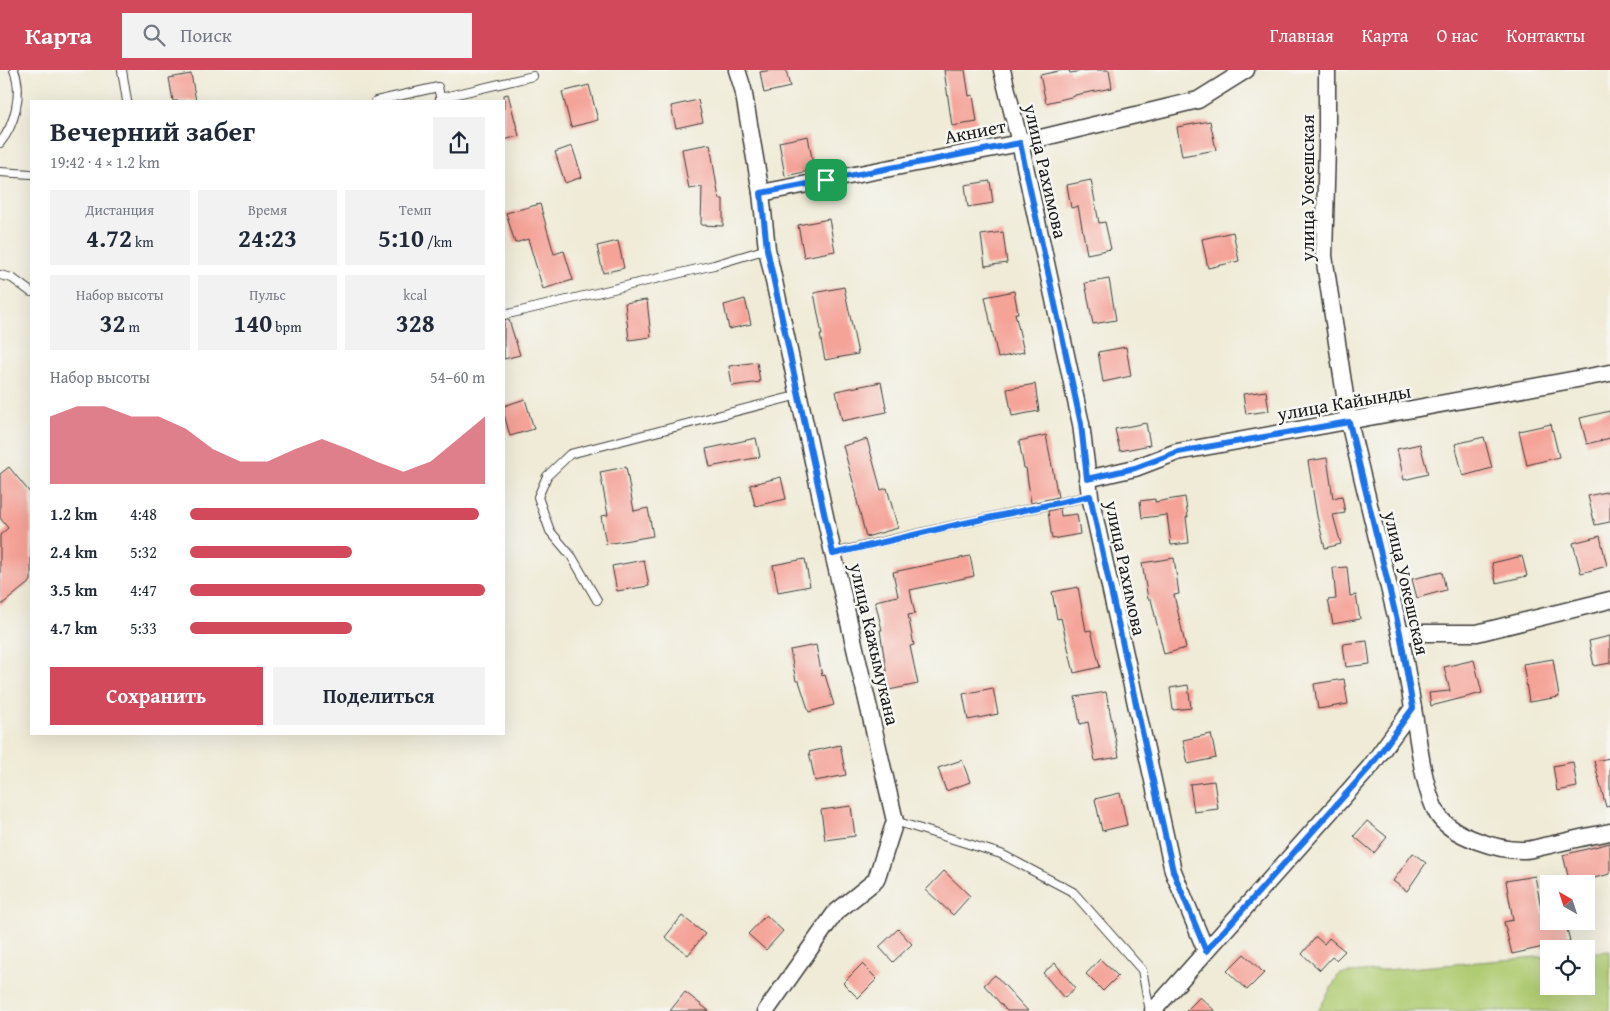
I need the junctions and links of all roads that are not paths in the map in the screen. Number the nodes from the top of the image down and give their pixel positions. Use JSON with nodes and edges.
{"nodes":[{"id":1,"x":14,"y":70,"type":"edge"},
{"id":2,"x":122,"y":70,"type":"edge"},
{"id":3,"x":737,"y":70,"type":"edge"},
{"id":4,"x":1002,"y":70,"type":"edge"},
{"id":5,"x":1246,"y":70,"type":"edge"},
{"id":6,"x":1327,"y":70,"type":"edge"},
{"id":7,"x":533,"y":76,"type":"dead end"},
{"id":8,"x":127,"y":100,"type":"edge"},
{"id":9,"x":380,"y":100,"type":"edge"},
{"id":10,"x":441,"y":100,"type":"edge"},
{"id":11,"x":0,"y":143,"type":"edge"},
{"id":12,"x":1020,"y":143,"type":"junction"},
{"id":13,"x":0,"y":172,"type":"edge"},
{"id":14,"x":30,"y":174,"type":"edge"},
{"id":15,"x":761,"y":193,"type":"junction"},
{"id":16,"x":767,"y":249,"type":"junction"},
{"id":17,"x":0,"y":275,"type":"edge"},
{"id":18,"x":30,"y":291,"type":"edge"},
{"id":19,"x":505,"y":315,"type":"edge"},
{"id":20,"x":1610,"y":373,"type":"edge"},
{"id":21,"x":799,"y":395,"type":"junction"},
{"id":22,"x":1349,"y":422,"type":"junction"},
{"id":23,"x":1087,"y":479,"type":"junction"},
{"id":24,"x":1090,"y":496,"type":"junction"},
{"id":25,"x":833,"y":554,"type":"junction"},
{"id":26,"x":597,"y":600,"type":"dead end"},
{"id":27,"x":1610,"y":600,"type":"edge"},
{"id":28,"x":1400,"y":633,"type":"junction"},
{"id":29,"x":1413,"y":708,"type":"junction"},
{"id":30,"x":895,"y":821,"type":"junction"},
{"id":31,"x":1610,"y":832,"type":"edge"},
{"id":32,"x":1206,"y":951,"type":"junction"},
{"id":33,"x":766,"y":1011,"type":"edge"},
{"id":34,"x":1152,"y":1011,"type":"edge"}],
"edges":[{"from":1,"to":11,"type":"lane"},
{"from":2,"to":8,"type":"lane"},
{"from":3,"to":15,"type":"street","name":"улица Кажымукана"},
{"from":4,"to":12,"type":"street","name":"улица Рахимова"},
{"from":5,"to":12,"type":"street","name":"Акниет"},
{"from":6,"to":22,"type":"street","name":"улица Уокешская"},
{"from":7,"to":10,"type":"lane"},
{"from":9,"to":10,"type":"lane"},
{"from":12,"to":15,"type":"street","name":"Акниет"},
{"from":12,"to":23,"type":"street","name":"улица Рахимова"},
{"from":13,"to":14,"type":"lane"},
{"from":15,"to":16,"type":"street","name":"улица Кажымукана"},
{"from":16,"to":19,"type":"lane"},
{"from":16,"to":21,"type":"street","name":"улица Кажымукана"},
{"from":17,"to":18,"type":"lane"},
{"from":20,"to":22,"type":"street","name":"улица Кайынды"},
{"from":21,"to":25,"type":"street","name":"улица Кажымукана"},
{"from":21,"to":26,"type":"lane"},
{"from":22,"to":23,"type":"street","name":"улица Кайынды"},
{"from":22,"to":28,"type":"street","name":"улица Уокешская"},
{"from":23,"to":24,"type":"street","name":"улица Рахимова"},
{"from":24,"to":25,"type":"lane"},
{"from":24,"to":32,"type":"street","name":"улица Рахимова"},
{"from":25,"to":30,"type":"street","name":"улица Кажымукана"},
{"from":27,"to":28,"type":"street"},
{"from":28,"to":29,"type":"street","name":"улица Уокешская"},
{"from":29,"to":31,"type":"street","name":"улица Уокешская"},
{"from":29,"to":32,"type":"street"},
{"from":30,"to":33,"type":"street"},
{"from":30,"to":34,"type":"lane"},
{"from":32,"to":34,"type":"street"}]}
